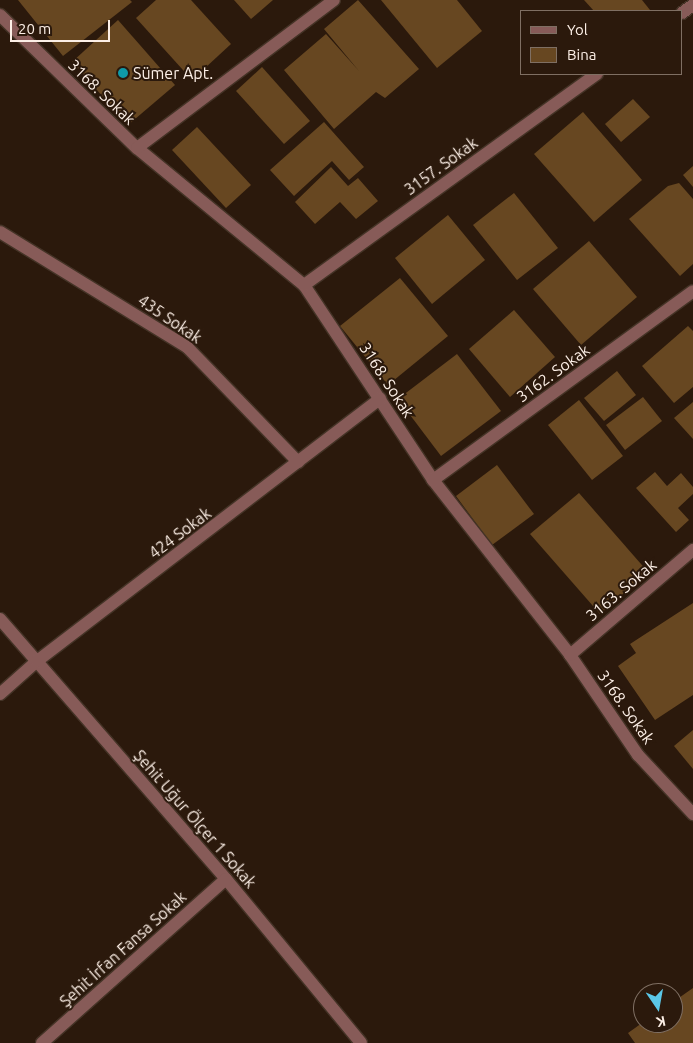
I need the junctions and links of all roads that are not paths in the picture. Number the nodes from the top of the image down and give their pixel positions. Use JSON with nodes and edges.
{"nodes":[{"id":1,"x":334,"y":0,"type":"edge"},
{"id":2,"x":0,"y":15,"type":"edge"},
{"id":3,"x":596,"y":75,"type":"edge"},
{"id":4,"x":137,"y":148,"type":"junction"},
{"id":5,"x":0,"y":232,"type":"edge"},
{"id":6,"x":304,"y":284,"type":"junction"},
{"id":7,"x":693,"y":291,"type":"edge"},
{"id":8,"x":380,"y":399,"type":"junction"},
{"id":9,"x":298,"y":462,"type":"junction"},
{"id":10,"x":433,"y":480,"type":"junction"},
{"id":11,"x":693,"y":550,"type":"edge"},
{"id":12,"x":0,"y":619,"type":"edge"},
{"id":13,"x":570,"y":655,"type":"junction"},
{"id":14,"x":38,"y":661,"type":"junction"},
{"id":15,"x":0,"y":694,"type":"edge"},
{"id":16,"x":693,"y":814,"type":"edge"},
{"id":17,"x":226,"y":879,"type":"junction"},
{"id":18,"x":42,"y":1043,"type":"edge"},
{"id":19,"x":361,"y":1043,"type":"edge"}],
"edges":[{"from":1,"to":4,"type":"street"},
{"from":2,"to":4,"type":"street","name":"3168. Sokak"},
{"from":3,"to":6,"type":"street","name":"3157. Sokak"},
{"from":4,"to":6,"type":"street","name":"3168. Sokak"},
{"from":5,"to":9,"type":"street","name":"435 Sokak"},
{"from":6,"to":8,"type":"street","name":"3168. Sokak"},
{"from":7,"to":10,"type":"street","name":"3162. Sokak"},
{"from":8,"to":9,"type":"street","name":"424 Sokak"},
{"from":8,"to":10,"type":"street","name":"3168. Sokak"},
{"from":9,"to":14,"type":"street","name":"424 Sokak"},
{"from":10,"to":13,"type":"street","name":"3168. Sokak"},
{"from":11,"to":13,"type":"street","name":"3163. Sokak"},
{"from":12,"to":14,"type":"street","name":"Şehit Uğur Ölçer 1 Sokak"},
{"from":13,"to":16,"type":"street","name":"3168. Sokak"},
{"from":14,"to":15,"type":"street","name":"424 Sokak"},
{"from":14,"to":17,"type":"street","name":"Şehit Uğur Ölçer 1 Sokak"},
{"from":17,"to":18,"type":"street","name":"Şehit İrfan Fansa Sokak"},
{"from":17,"to":19,"type":"street","name":"Şehit Uğur Ölçer 1 Sokak"}]}
